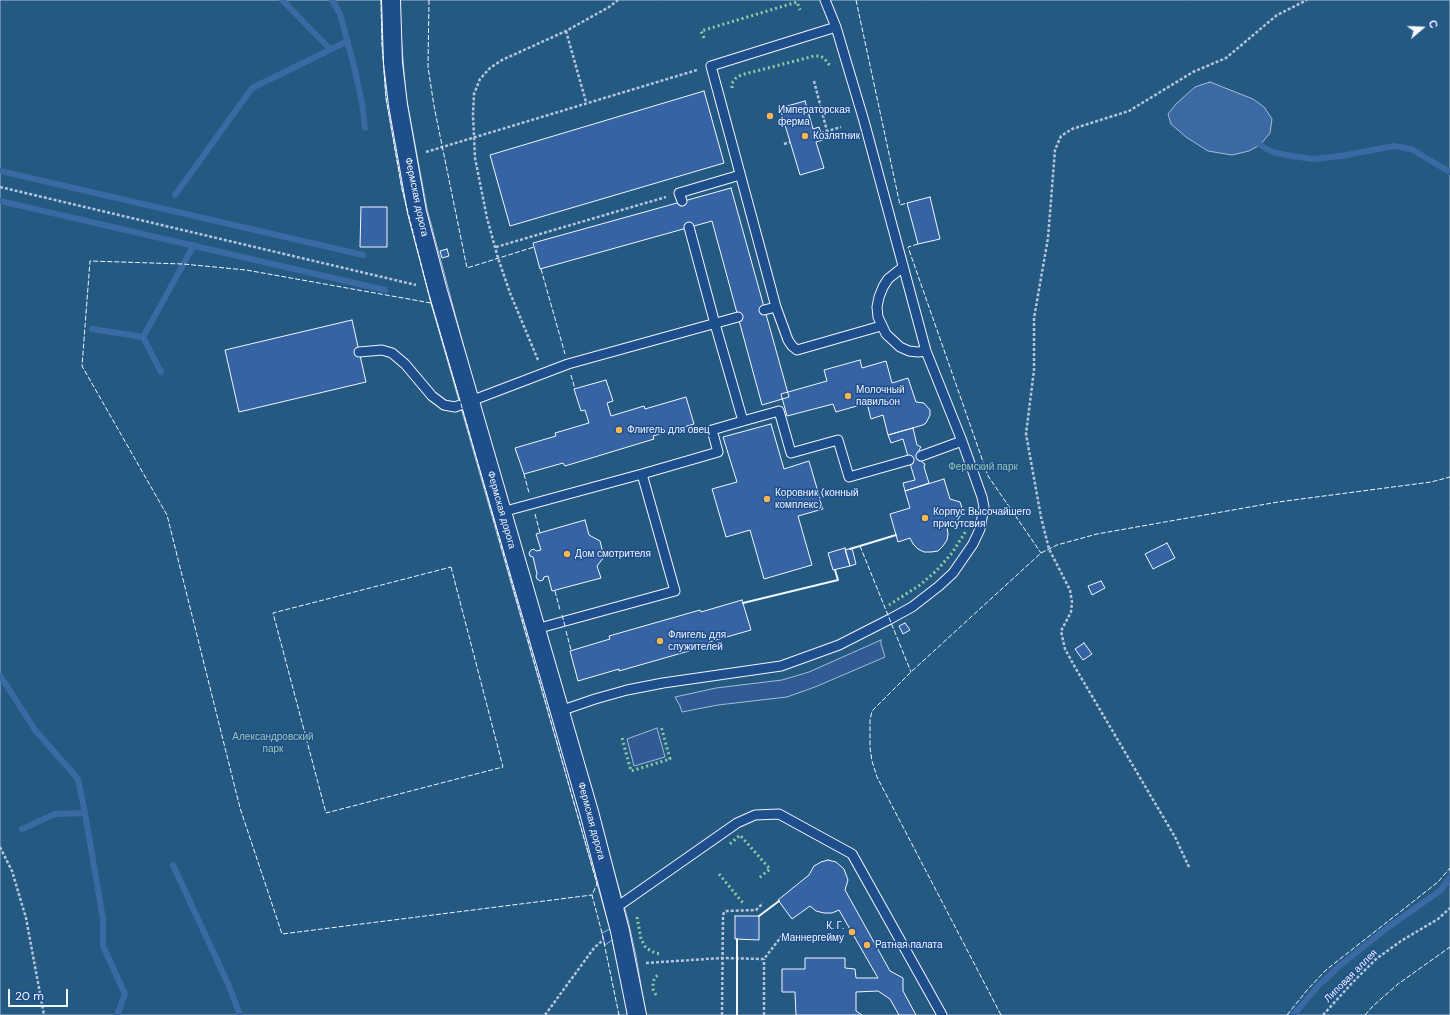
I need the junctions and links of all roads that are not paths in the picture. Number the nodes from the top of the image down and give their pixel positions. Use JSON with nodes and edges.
{"nodes":[{"id":1,"x":391,"y":0,"type":"edge"},
{"id":2,"x":825,"y":0,"type":"edge"},
{"id":3,"x":836,"y":27,"type":"junction"},
{"id":4,"x":740,"y":175,"type":"junction"},
{"id":5,"x":680,"y":197,"type":"road end"},
{"id":6,"x":689,"y":227,"type":"dead end"},
{"id":7,"x":903,"y":267,"type":"junction"},
{"id":8,"x":776,"y":308,"type":"junction"},
{"id":9,"x":764,"y":310,"type":"dead end"},
{"id":10,"x":738,"y":317,"type":"dead end"},
{"id":11,"x":715,"y":324,"type":"junction"},
{"id":12,"x":882,"y":326,"type":"junction"},
{"id":13,"x":926,"y":351,"type":"junction"},
{"id":14,"x":359,"y":352,"type":"dead end"},
{"id":15,"x":470,"y":401,"type":"junction"},
{"id":16,"x":743,"y":421,"type":"junction"},
{"id":17,"x":962,"y":441,"type":"junction"},
{"id":18,"x":921,"y":456,"type":"dead end"},
{"id":19,"x":909,"y":460,"type":"dead end"},
{"id":20,"x":642,"y":474,"type":"junction"},
{"id":21,"x":502,"y":512,"type":"junction"},
{"id":22,"x":536,"y":629,"type":"junction"},
{"id":23,"x":560,"y":711,"type":"junction"},
{"id":24,"x":614,"y":909,"type":"junction"},
{"id":25,"x":637,"y":1015,"type":"edge"},
{"id":26,"x":942,"y":1015,"type":"edge"}],
"edges":[{"from":1,"to":15,"type":"street","name":"Фермская дорога"},
{"from":2,"to":3,"type":"lane"},
{"from":3,"to":4,"type":"lane"},
{"from":3,"to":7,"type":"lane"},
{"from":4,"to":5,"type":"lane"},
{"from":4,"to":8,"type":"lane"},
{"from":6,"to":11,"type":"lane"},
{"from":7,"to":12,"type":"lane"},
{"from":7,"to":13,"type":"lane"},
{"from":8,"to":9,"type":"lane"},
{"from":8,"to":12,"type":"lane"},
{"from":10,"to":11,"type":"lane"},
{"from":11,"to":15,"type":"lane"},
{"from":11,"to":16,"type":"lane"},
{"from":12,"to":13,"type":"lane"},
{"from":13,"to":17,"type":"lane"},
{"from":14,"to":15,"type":"lane"},
{"from":15,"to":21,"type":"street","name":"Фермская дорога"},
{"from":16,"to":19,"type":"lane"},
{"from":16,"to":20,"type":"lane"},
{"from":17,"to":18,"type":"lane"},
{"from":17,"to":23,"type":"lane"},
{"from":20,"to":21,"type":"lane"},
{"from":20,"to":22,"type":"lane"},
{"from":21,"to":22,"type":"street","name":"Фермская дорога"},
{"from":22,"to":23,"type":"street","name":"Фермская дорога"},
{"from":23,"to":24,"type":"street","name":"Фермская дорога"},
{"from":24,"to":25,"type":"street","name":"Фермская дорога"},
{"from":24,"to":26,"type":"lane"}]}
